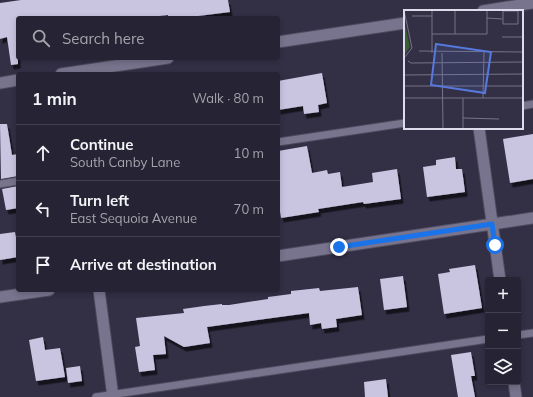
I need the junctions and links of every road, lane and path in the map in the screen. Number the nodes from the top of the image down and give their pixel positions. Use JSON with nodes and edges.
{"nodes":[{"id":1,"x":533,"y":3,"type":"edge"},
{"id":2,"x":489,"y":10,"type":"edge"},
{"id":3,"x":404,"y":23,"type":"edge"},
{"id":4,"x":280,"y":42,"type":"edge"},
{"id":5,"x":155,"y":60,"type":"edge"},
{"id":6,"x":79,"y":72,"type":"edge"},
{"id":7,"x":16,"y":80,"type":"edge"},
{"id":8,"x":0,"y":83,"type":"edge"},
{"id":9,"x":533,"y":104,"type":"edge"},
{"id":10,"x":523,"y":106,"type":"edge"},
{"id":11,"x":404,"y":123,"type":"edge"},
{"id":12,"x":479,"y":129,"type":"edge"},
{"id":13,"x":280,"y":142,"type":"edge"},
{"id":14,"x":16,"y":181,"type":"edge"},
{"id":15,"x":0,"y":184,"type":"edge"},
{"id":16,"x":533,"y":218,"type":"edge"},
{"id":17,"x":492,"y":224,"type":"junction"},
{"id":18,"x":280,"y":256,"type":"edge"},
{"id":19,"x":500,"y":277,"type":"edge"},
{"id":20,"x":35,"y":292,"type":"edge"},
{"id":21,"x":99,"y":292,"type":"edge"},
{"id":22,"x":0,"y":297,"type":"edge"},
{"id":23,"x":533,"y":333,"type":"edge"},
{"id":24,"x":521,"y":335,"type":"edge"},
{"id":25,"x":485,"y":339,"type":"edge"},
{"id":26,"x":514,"y":385,"type":"edge"},
{"id":27,"x":113,"y":396,"type":"edge"},
{"id":28,"x":96,"y":397,"type":"edge"},
{"id":29,"x":516,"y":397,"type":"edge"}],
"edges":[{"from":1,"to":2,"type":"street"},
{"from":3,"to":4,"type":"street"},
{"from":5,"to":6,"type":"street"},
{"from":7,"to":8,"type":"street"},
{"from":9,"to":10,"type":"lane"},
{"from":11,"to":13,"type":"lane"},
{"from":12,"to":17,"type":"street"},
{"from":14,"to":15,"type":"lane"},
{"from":16,"to":17,"type":"street"},
{"from":17,"to":18,"type":"street"},
{"from":17,"to":19,"type":"street"},
{"from":20,"to":22,"type":"street"},
{"from":21,"to":27,"type":"street"},
{"from":23,"to":24,"type":"lane"},
{"from":25,"to":27,"type":"lane"},
{"from":26,"to":29,"type":"street"},
{"from":27,"to":28,"type":"lane"}]}
